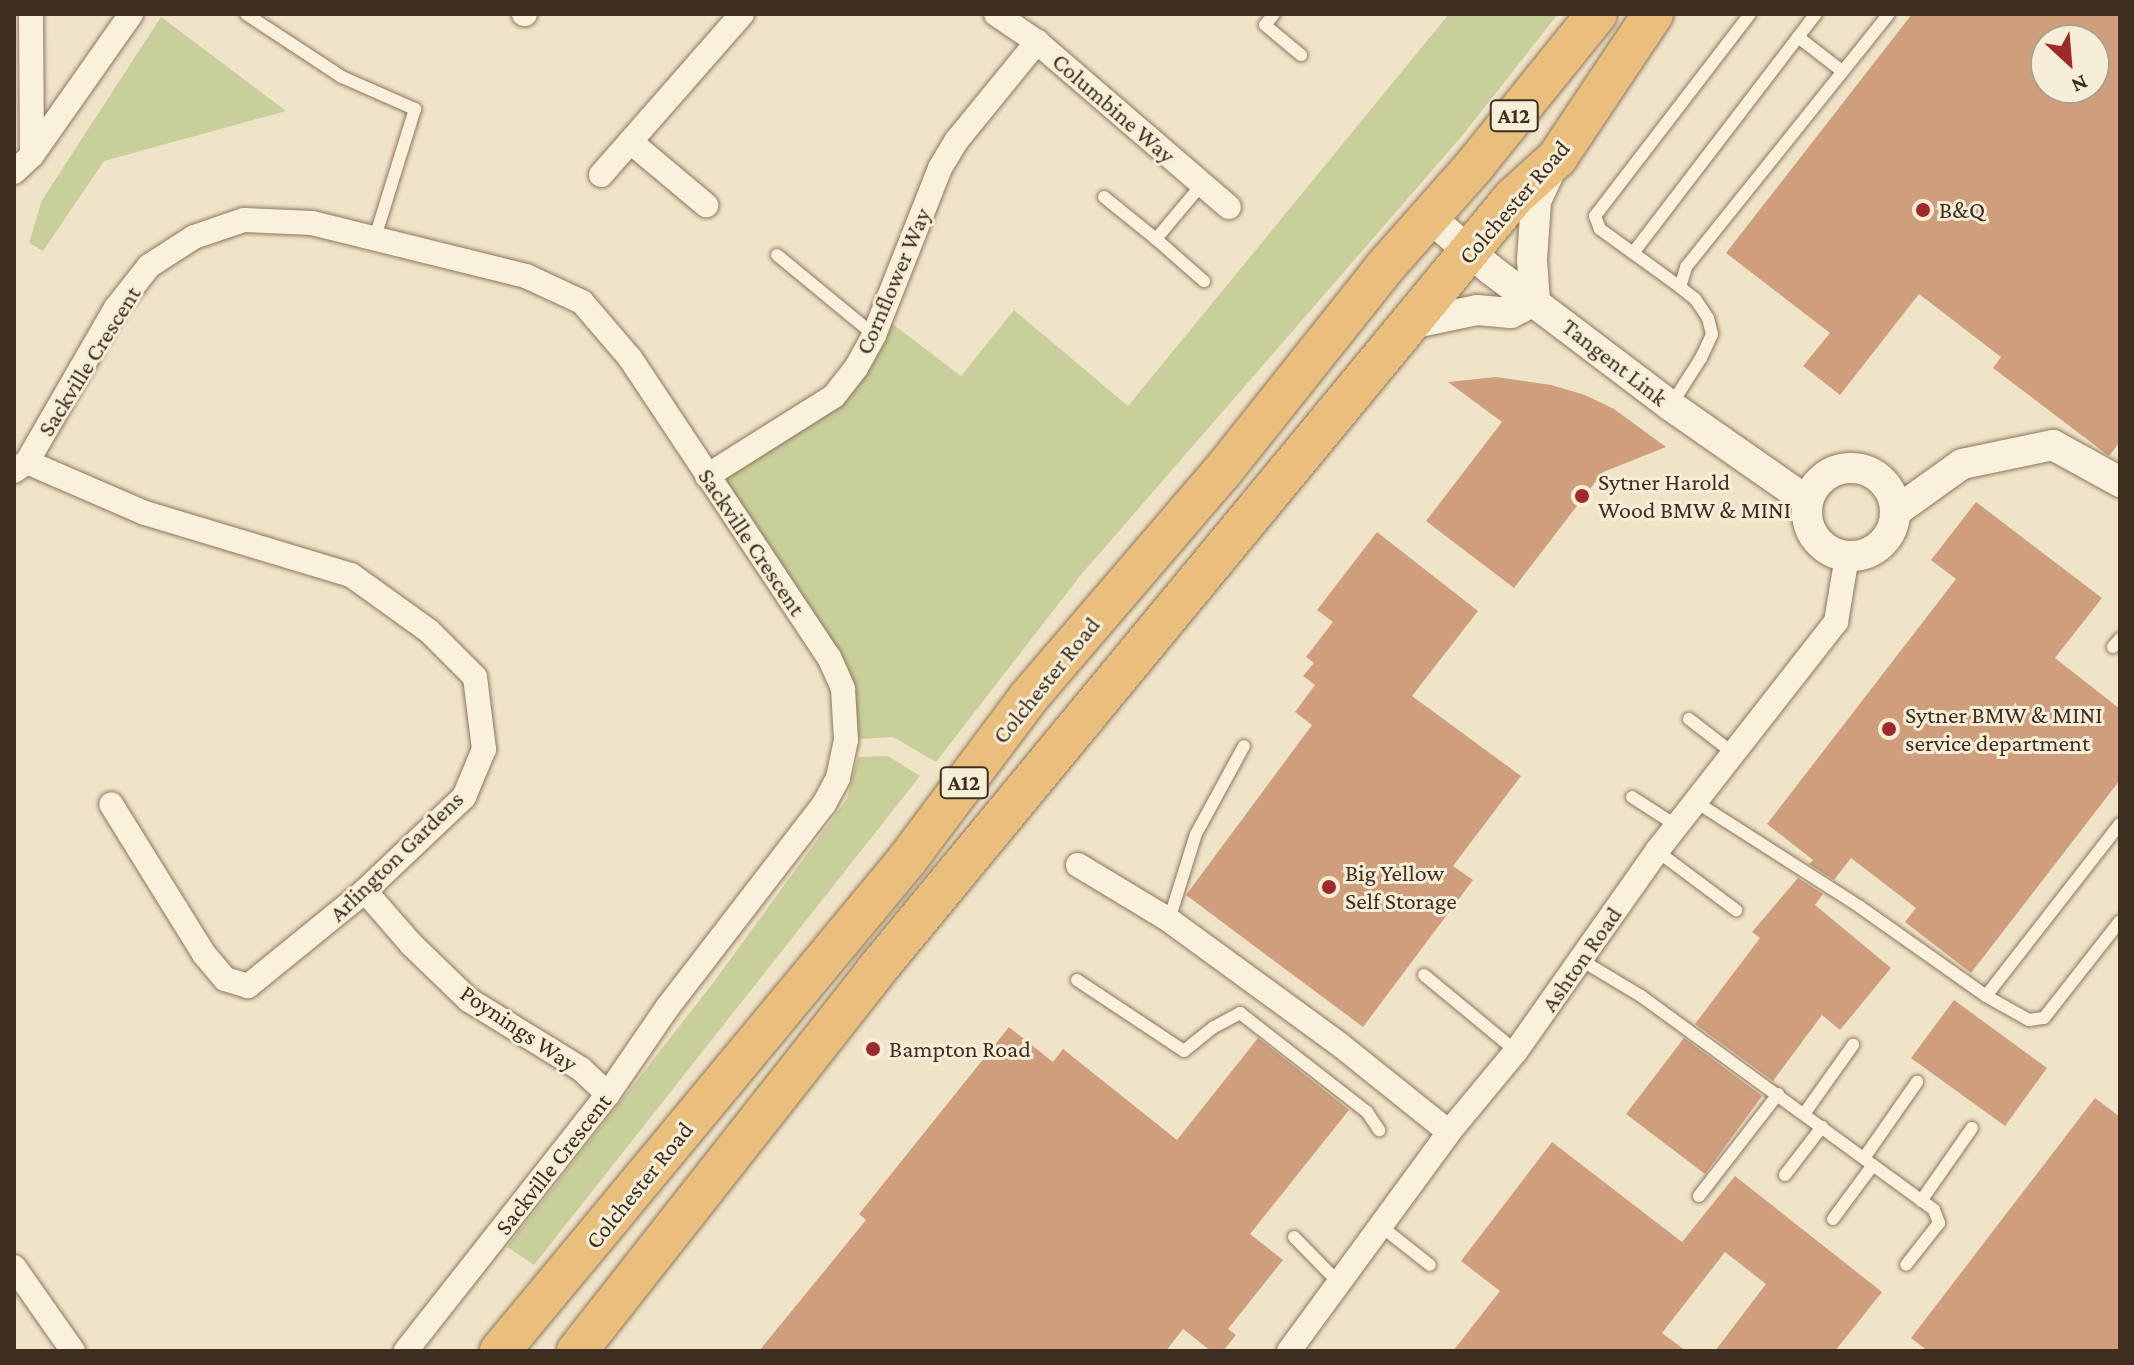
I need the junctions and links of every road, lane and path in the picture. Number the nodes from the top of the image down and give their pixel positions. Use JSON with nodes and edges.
{"nodes":[{"id":1,"x":31,"y":14,"type":"edge"},
{"id":2,"x":131,"y":14,"type":"edge"},
{"id":3,"x":246,"y":14,"type":"edge"},
{"id":4,"x":742,"y":14,"type":"edge"},
{"id":5,"x":996,"y":14,"type":"edge"},
{"id":6,"x":1274,"y":14,"type":"edge"},
{"id":7,"x":1597,"y":14,"type":"edge"},
{"id":8,"x":1653,"y":14,"type":"edge"},
{"id":9,"x":1750,"y":14,"type":"edge"},
{"id":10,"x":1816,"y":14,"type":"edge"},
{"id":11,"x":1889,"y":14,"type":"edge"},
{"id":12,"x":1798,"y":37,"type":"junction"},
{"id":13,"x":1037,"y":42,"type":"junction"},
{"id":14,"x":1301,"y":55,"type":"dead end"},
{"id":15,"x":1842,"y":71,"type":"junction"},
{"id":16,"x":632,"y":143,"type":"junction"},
{"id":17,"x":32,"y":155,"type":"junction"},
{"id":18,"x":1557,"y":158,"type":"junction"},
{"id":19,"x":14,"y":172,"type":"edge"},
{"id":20,"x":601,"y":175,"type":"dead end"},
{"id":21,"x":1202,"y":184,"type":"junction"},
{"id":22,"x":1104,"y":197,"type":"dead end"},
{"id":23,"x":706,"y":205,"type":"dead end"},
{"id":24,"x":1229,"y":207,"type":"dead end"},
{"id":25,"x":1428,"y":216,"type":"junction"},
{"id":26,"x":1156,"y":239,"type":"junction"},
{"id":27,"x":374,"y":241,"type":"junction"},
{"id":28,"x":1471,"y":252,"type":"junction"},
{"id":29,"x":1633,"y":253,"type":"junction"},
{"id":30,"x":777,"y":255,"type":"dead end"},
{"id":31,"x":1204,"y":281,"type":"dead end"},
{"id":32,"x":1680,"y":287,"type":"junction"},
{"id":33,"x":1535,"y":301,"type":"junction"},
{"id":34,"x":1410,"y":324,"type":"junction"},
{"id":35,"x":874,"y":335,"type":"junction"},
{"id":36,"x":1671,"y":406,"type":"junction"},
{"id":37,"x":20,"y":466,"type":"edge"},
{"id":38,"x":707,"y":476,"type":"junction"},
{"id":39,"x":2120,"y":482,"type":"edge"},
{"id":40,"x":1807,"y":501,"type":"junction"},
{"id":41,"x":1895,"y":512,"type":"junction"},
{"id":42,"x":1847,"y":556,"type":"junction"},
{"id":43,"x":1689,"y":719,"type":"dead end"},
{"id":44,"x":1244,"y":746,"type":"dead end"},
{"id":45,"x":1733,"y":753,"type":"junction"},
{"id":46,"x":1632,"y":797,"type":"dead end"},
{"id":47,"x":1696,"y":802,"type":"junction"},
{"id":48,"x":111,"y":804,"type":"dead end"},
{"id":49,"x":1677,"y":826,"type":"junction"},
{"id":50,"x":2118,"y":831,"type":"edge"},
{"id":51,"x":1657,"y":851,"type":"junction"},
{"id":52,"x":1078,"y":865,"type":"dead end"},
{"id":53,"x":365,"y":891,"type":"junction"},
{"id":54,"x":1736,"y":910,"type":"dead end"},
{"id":55,"x":1169,"y":920,"type":"junction"},
{"id":56,"x":2120,"y":921,"type":"edge"},
{"id":57,"x":1581,"y":960,"type":"junction"},
{"id":58,"x":1424,"y":975,"type":"dead end"},
{"id":59,"x":1077,"y":980,"type":"dead end"},
{"id":60,"x":1986,"y":996,"type":"junction"},
{"id":61,"x":1853,"y":1045,"type":"dead end"},
{"id":62,"x":1516,"y":1051,"type":"junction"},
{"id":63,"x":1917,"y":1082,"type":"dead end"},
{"id":64,"x":608,"y":1094,"type":"junction"},
{"id":65,"x":1778,"y":1094,"type":"junction"},
{"id":66,"x":1804,"y":1114,"type":"junction"},
{"id":67,"x":1822,"y":1127,"type":"junction"},
{"id":68,"x":1972,"y":1128,"type":"dead end"},
{"id":69,"x":1379,"y":1130,"type":"dead end"},
{"id":70,"x":1449,"y":1132,"type":"junction"},
{"id":71,"x":1868,"y":1161,"type":"junction"},
{"id":72,"x":1785,"y":1175,"type":"dead end"},
{"id":73,"x":1699,"y":1196,"type":"dead end"},
{"id":74,"x":1921,"y":1201,"type":"junction"},
{"id":75,"x":1833,"y":1219,"type":"dead end"},
{"id":76,"x":1382,"y":1227,"type":"junction"},
{"id":77,"x":1294,"y":1237,"type":"dead end"},
{"id":78,"x":1430,"y":1265,"type":"dead end"},
{"id":79,"x":1906,"y":1265,"type":"dead end"},
{"id":80,"x":14,"y":1267,"type":"edge"},
{"id":81,"x":1338,"y":1282,"type":"junction"},
{"id":82,"x":20,"y":1294,"type":"edge"},
{"id":83,"x":73,"y":1351,"type":"edge"},
{"id":84,"x":406,"y":1351,"type":"edge"},
{"id":85,"x":500,"y":1351,"type":"edge"},
{"id":86,"x":577,"y":1351,"type":"edge"},
{"id":87,"x":1289,"y":1351,"type":"edge"}],
"edges":[{"from":1,"to":17,"type":"street"},
{"from":2,"to":17,"type":"street"},
{"from":3,"to":27,"type":"lane"},
{"from":4,"to":16,"type":"street"},
{"from":5,"to":13,"type":"street","name":"Columbine Way"},
{"from":6,"to":14,"type":"lane"},
{"from":7,"to":25,"type":"highway","name":"Colchester Road","number":"A12"},
{"from":8,"to":18,"type":"highway","name":"Colchester Road","number":"A12"},
{"from":9,"to":29,"type":"lane"},
{"from":10,"to":12,"type":"lane"},
{"from":11,"to":15,"type":"lane"},
{"from":12,"to":15,"type":"lane"},
{"from":12,"to":29,"type":"lane"},
{"from":13,"to":21,"type":"street","name":"Columbine Way"},
{"from":13,"to":35,"type":"street","name":"Cornflower Way"},
{"from":15,"to":32,"type":"lane"},
{"from":16,"to":20,"type":"street"},
{"from":16,"to":23,"type":"street"},
{"from":17,"to":19,"type":"street"},
{"from":18,"to":28,"type":"highway","name":"Colchester Road","number":"A12"},
{"from":18,"to":33,"type":"street"},
{"from":21,"to":24,"type":"street","name":"Columbine Way"},
{"from":21,"to":26,"type":"lane"},
{"from":22,"to":26,"type":"lane"},
{"from":25,"to":28,"type":"street","name":"Tangent Link"},
{"from":25,"to":85,"type":"highway","name":"Colchester Road","number":"A12"},
{"from":26,"to":31,"type":"lane"},
{"from":27,"to":37,"type":"street","name":"Sackville Crescent"},
{"from":27,"to":38,"type":"street","name":"Sackville Crescent"},
{"from":28,"to":33,"type":"street","name":"Tangent Link"},
{"from":28,"to":34,"type":"highway","name":"Colchester Road","number":"A12"},
{"from":29,"to":32,"type":"lane"},
{"from":30,"to":35,"type":"lane"},
{"from":32,"to":36,"type":"lane"},
{"from":33,"to":34,"type":"street"},
{"from":33,"to":36,"type":"street","name":"Tangent Link"},
{"from":34,"to":86,"type":"highway","name":"Colchester Road","number":"A12"},
{"from":35,"to":38,"type":"street","name":"Cornflower Way"},
{"from":36,"to":40,"type":"street","name":"Tangent Link"},
{"from":37,"to":53,"type":"street","name":"Arlington Gardens"},
{"from":38,"to":64,"type":"street","name":"Sackville Crescent"},
{"from":39,"to":41,"type":"street"},
{"from":40,"to":41,"type":"street"},
{"from":40,"to":42,"type":"street"},
{"from":41,"to":42,"type":"street"},
{"from":42,"to":45,"type":"street","name":"Ashton Road"},
{"from":43,"to":45,"type":"lane"},
{"from":44,"to":55,"type":"lane"},
{"from":45,"to":47,"type":"street","name":"Ashton Road"},
{"from":46,"to":49,"type":"lane"},
{"from":47,"to":49,"type":"street","name":"Ashton Road"},
{"from":47,"to":60,"type":"lane"},
{"from":48,"to":53,"type":"street","name":"Arlington Gardens"},
{"from":49,"to":51,"type":"street","name":"Ashton Road"},
{"from":50,"to":60,"type":"lane"},
{"from":51,"to":54,"type":"lane"},
{"from":51,"to":57,"type":"street","name":"Ashton Road"},
{"from":52,"to":55,"type":"street"},
{"from":53,"to":64,"type":"street","name":"Poynings Way"},
{"from":55,"to":70,"type":"street"},
{"from":56,"to":60,"type":"lane"},
{"from":57,"to":62,"type":"street","name":"Ashton Road"},
{"from":57,"to":65,"type":"lane"},
{"from":58,"to":62,"type":"lane"},
{"from":59,"to":69,"type":"lane"},
{"from":61,"to":66,"type":"lane"},
{"from":62,"to":70,"type":"street","name":"Ashton Road"},
{"from":63,"to":71,"type":"lane"},
{"from":64,"to":84,"type":"street","name":"Sackville Crescent"},
{"from":65,"to":66,"type":"lane"},
{"from":65,"to":73,"type":"lane"},
{"from":66,"to":67,"type":"lane"},
{"from":67,"to":71,"type":"lane"},
{"from":67,"to":72,"type":"lane"},
{"from":68,"to":74,"type":"lane"},
{"from":70,"to":76,"type":"street","name":"Ashton Road"},
{"from":71,"to":74,"type":"lane"},
{"from":71,"to":75,"type":"lane"},
{"from":74,"to":79,"type":"lane"},
{"from":76,"to":78,"type":"lane"},
{"from":76,"to":81,"type":"street","name":"Ashton Road"},
{"from":77,"to":81,"type":"lane"},
{"from":80,"to":82,"type":"street"},
{"from":81,"to":87,"type":"street","name":"Ashton Road"},
{"from":82,"to":83,"type":"street"}]}
